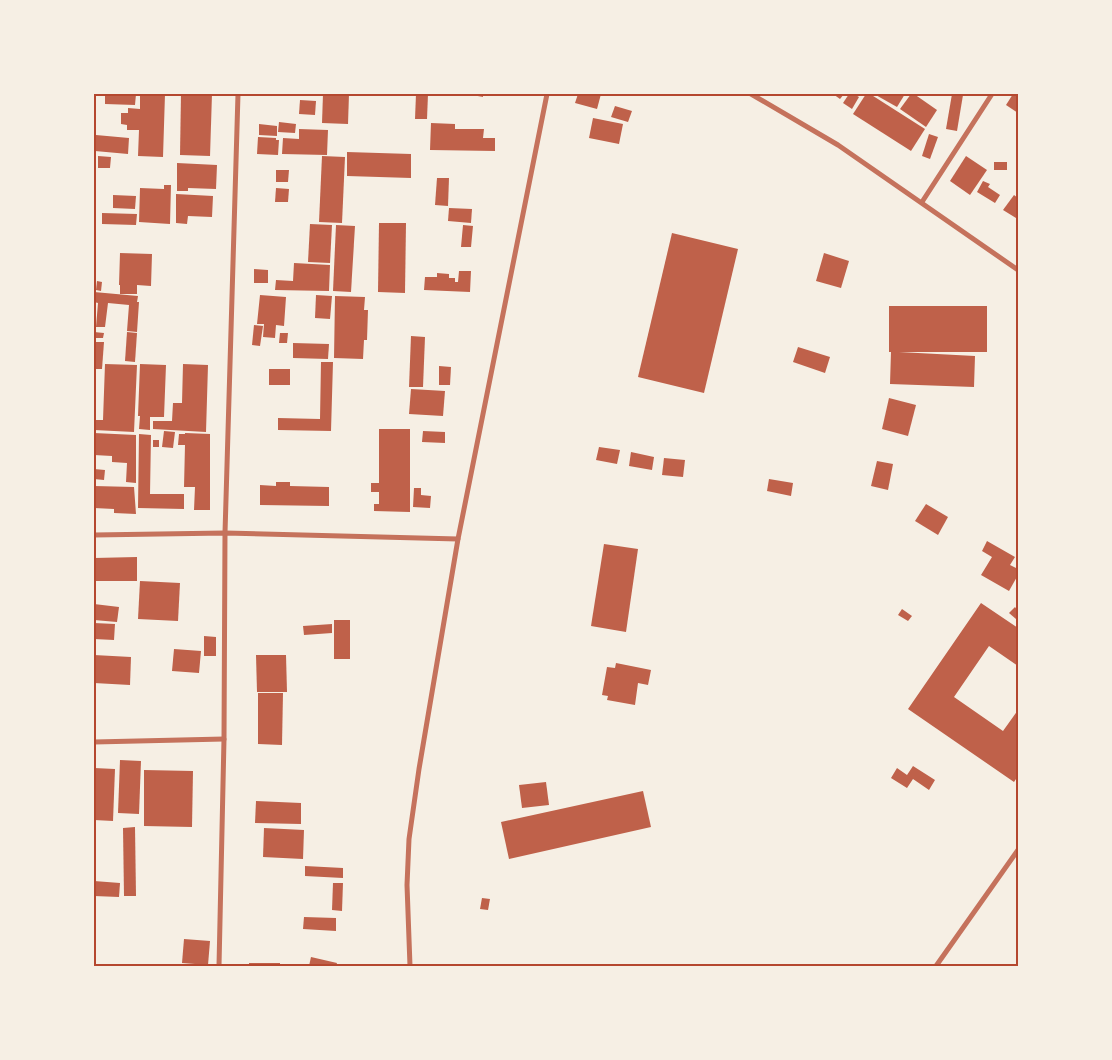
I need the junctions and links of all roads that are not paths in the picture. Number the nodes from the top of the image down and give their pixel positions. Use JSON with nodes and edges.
{"nodes":[{"id":1,"x":238,"y":94,"type":"edge"},
{"id":2,"x":547,"y":94,"type":"edge"},
{"id":3,"x":751,"y":94,"type":"edge"},
{"id":4,"x":992,"y":94,"type":"edge"},
{"id":5,"x":922,"y":202,"type":"junction"},
{"id":6,"x":1018,"y":270,"type":"edge"},
{"id":7,"x":225,"y":534,"type":"junction"},
{"id":8,"x":94,"y":535,"type":"edge"},
{"id":9,"x":458,"y":539,"type":"junction"},
{"id":10,"x":224,"y":740,"type":"junction"},
{"id":11,"x":94,"y":742,"type":"edge"},
{"id":12,"x":1018,"y":850,"type":"edge"},
{"id":13,"x":219,"y":966,"type":"edge"},
{"id":14,"x":410,"y":966,"type":"edge"},
{"id":15,"x":936,"y":966,"type":"edge"}],
"edges":[{"from":1,"to":7,"type":"street"},
{"from":2,"to":9,"type":"street"},
{"from":3,"to":5,"type":"street"},
{"from":4,"to":5,"type":"street"},
{"from":5,"to":6,"type":"street"},
{"from":7,"to":8,"type":"street"},
{"from":7,"to":9,"type":"street"},
{"from":7,"to":10,"type":"street"},
{"from":9,"to":14,"type":"street"},
{"from":10,"to":11,"type":"street"},
{"from":10,"to":13,"type":"street"},
{"from":12,"to":15,"type":"street"}]}
